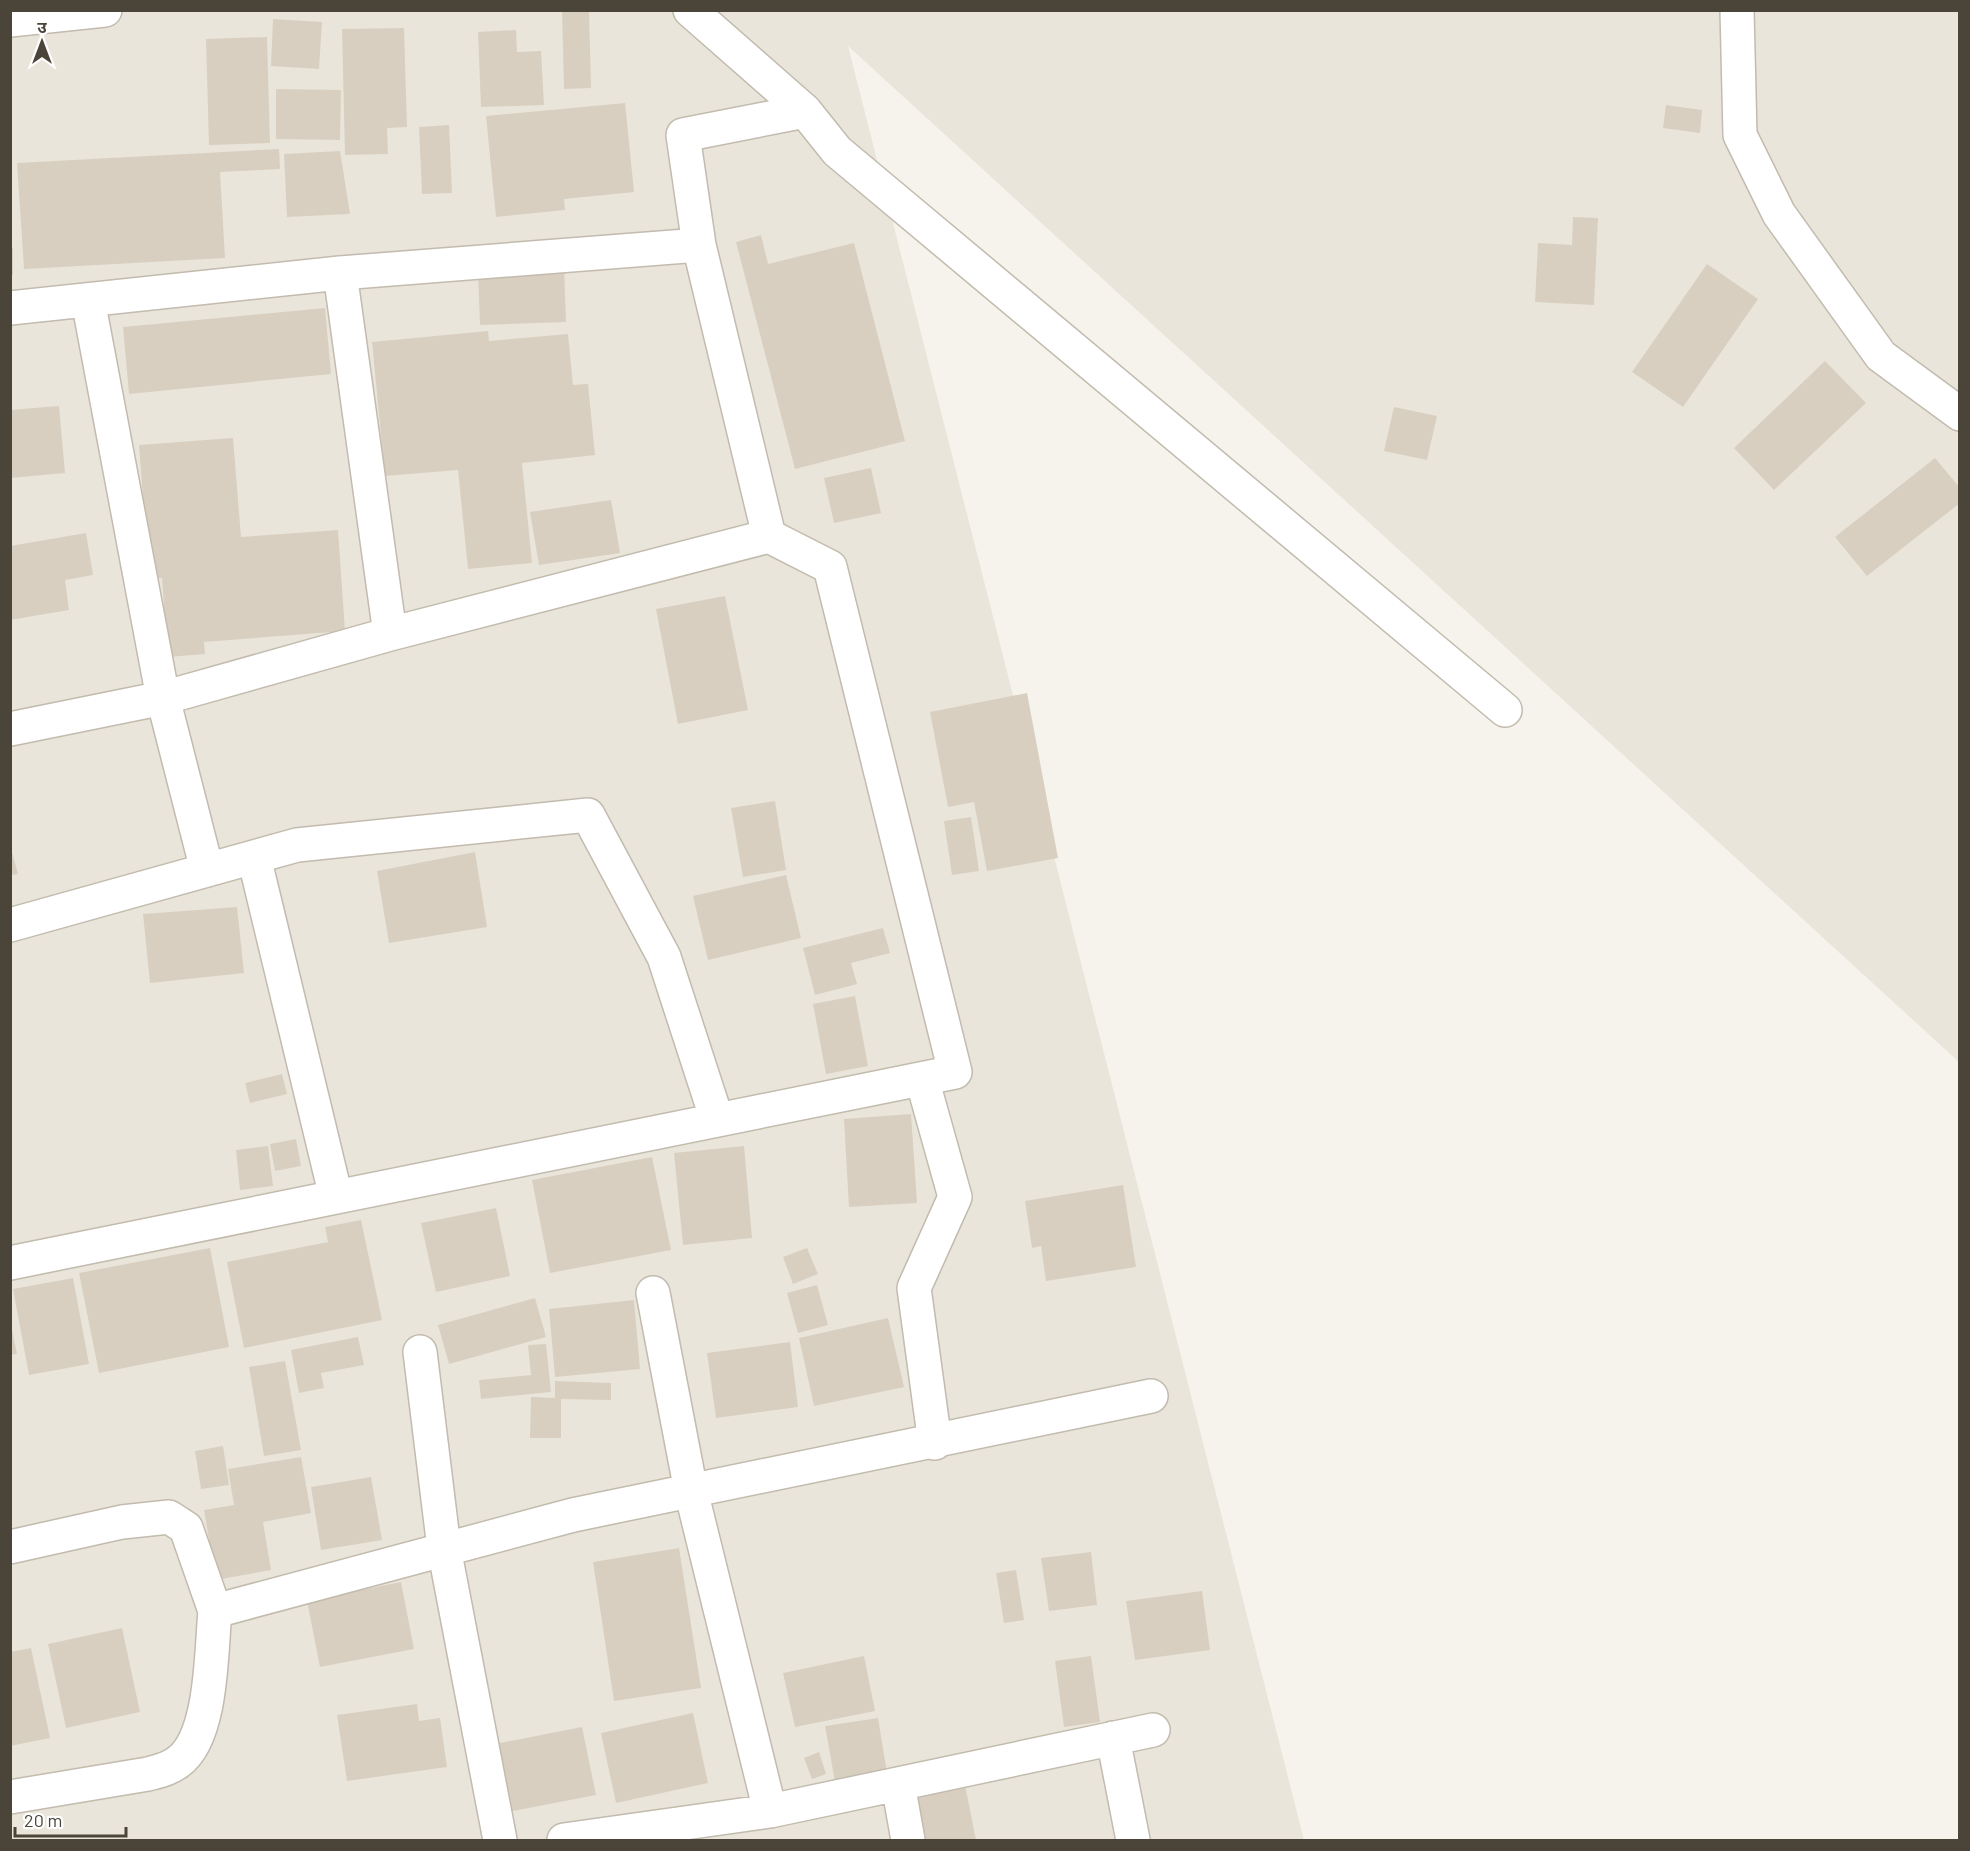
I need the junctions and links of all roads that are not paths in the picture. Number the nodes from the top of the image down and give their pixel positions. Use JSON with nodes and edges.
{"nodes":[{"id":1,"x":105,"y":10,"type":"edge"},
{"id":2,"x":690,"y":10,"type":"edge"},
{"id":3,"x":1737,"y":10,"type":"edge"},
{"id":4,"x":10,"y":20,"type":"edge"},
{"id":5,"x":805,"y":111,"type":"junction"},
{"id":6,"x":699,"y":245,"type":"junction"},
{"id":7,"x":340,"y":273,"type":"junction"},
{"id":8,"x":88,"y":300,"type":"junction"},
{"id":9,"x":10,"y":308,"type":"edge"},
{"id":10,"x":1959,"y":414,"type":"edge"},
{"id":11,"x":769,"y":536,"type":"junction"},
{"id":12,"x":390,"y":634,"type":"junction"},
{"id":13,"x":163,"y":698,"type":"junction"},
{"id":14,"x":1505,"y":710,"type":"dead end"},
{"id":15,"x":10,"y":729,"type":"edge"},
{"id":16,"x":254,"y":857,"type":"junction"},
{"id":17,"x":207,"y":870,"type":"junction"},
{"id":18,"x":10,"y":925,"type":"edge"},
{"id":19,"x":922,"y":1079,"type":"junction"},
{"id":20,"x":717,"y":1120,"type":"junction"},
{"id":21,"x":336,"y":1197,"type":"junction"},
{"id":22,"x":10,"y":1263,"type":"edge"},
{"id":23,"x":653,"y":1293,"type":"dead end"},
{"id":24,"x":420,"y":1352,"type":"dead end"},
{"id":25,"x":1151,"y":1396,"type":"dead end"},
{"id":26,"x":934,"y":1443,"type":"junction"},
{"id":27,"x":692,"y":1491,"type":"junction"},
{"id":28,"x":10,"y":1547,"type":"edge"},
{"id":29,"x":444,"y":1548,"type":"junction"},
{"id":30,"x":215,"y":1611,"type":"junction"},
{"id":31,"x":1153,"y":1730,"type":"dead end"},
{"id":32,"x":1113,"y":1738,"type":"junction"},
{"id":33,"x":898,"y":1784,"type":"junction"},
{"id":34,"x":10,"y":1797,"type":"edge"},
{"id":35,"x":770,"y":1810,"type":"junction"},
{"id":36,"x":500,"y":1840,"type":"edge"},
{"id":37,"x":564,"y":1840,"type":"edge"},
{"id":38,"x":908,"y":1840,"type":"edge"},
{"id":39,"x":1133,"y":1840,"type":"edge"}],
"edges":[{"from":1,"to":4,"type":"street"},
{"from":2,"to":5,"type":"street"},
{"from":3,"to":10,"type":"street"},
{"from":5,"to":6,"type":"street"},
{"from":5,"to":14,"type":"street"},
{"from":6,"to":7,"type":"street"},
{"from":6,"to":11,"type":"street"},
{"from":7,"to":8,"type":"street"},
{"from":7,"to":12,"type":"street"},
{"from":8,"to":9,"type":"street"},
{"from":8,"to":13,"type":"street"},
{"from":11,"to":12,"type":"street"},
{"from":11,"to":19,"type":"street"},
{"from":12,"to":13,"type":"street"},
{"from":13,"to":15,"type":"street"},
{"from":13,"to":17,"type":"street"},
{"from":16,"to":17,"type":"street"},
{"from":16,"to":20,"type":"street"},
{"from":16,"to":21,"type":"street"},
{"from":17,"to":18,"type":"street"},
{"from":19,"to":20,"type":"street"},
{"from":19,"to":26,"type":"street"},
{"from":20,"to":21,"type":"street"},
{"from":21,"to":22,"type":"street"},
{"from":23,"to":27,"type":"street"},
{"from":24,"to":29,"type":"street"},
{"from":25,"to":26,"type":"street"},
{"from":26,"to":27,"type":"street"},
{"from":27,"to":29,"type":"street"},
{"from":27,"to":35,"type":"street"},
{"from":28,"to":30,"type":"street"},
{"from":29,"to":30,"type":"street"},
{"from":29,"to":36,"type":"street"},
{"from":30,"to":34,"type":"street"},
{"from":31,"to":32,"type":"street"},
{"from":32,"to":33,"type":"street"},
{"from":32,"to":39,"type":"street"},
{"from":33,"to":35,"type":"street"},
{"from":33,"to":38,"type":"street"},
{"from":35,"to":37,"type":"street"}]}
